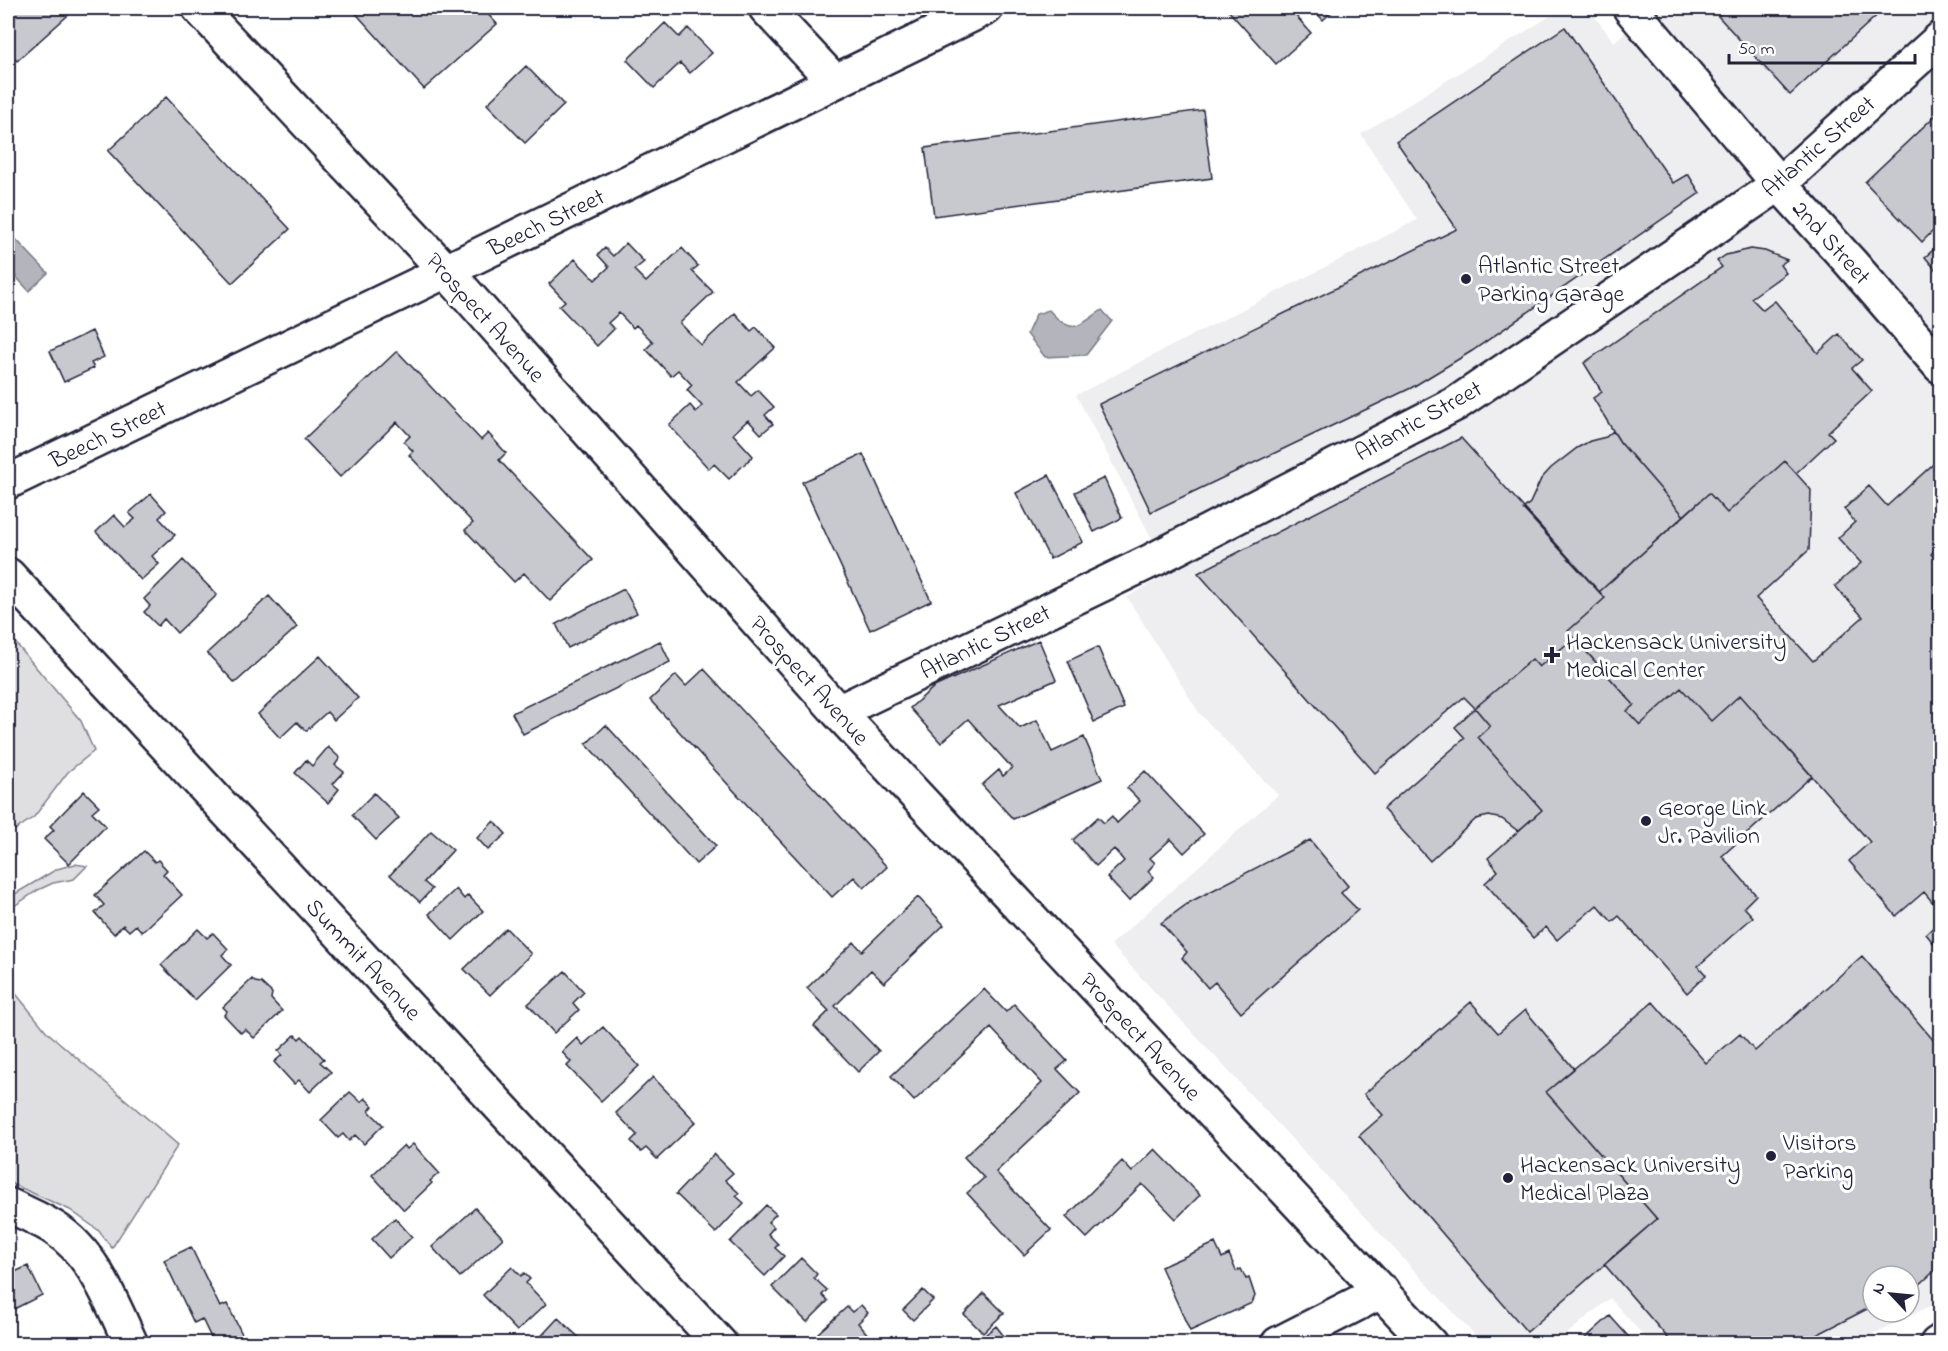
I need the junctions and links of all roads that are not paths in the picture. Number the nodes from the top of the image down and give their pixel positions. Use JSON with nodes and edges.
{"nodes":[{"id":1,"x":199,"y":8,"type":"edge"},
{"id":2,"x":766,"y":8,"type":"edge"},
{"id":3,"x":986,"y":8,"type":"edge"},
{"id":4,"x":1630,"y":8,"type":"edge"},
{"id":5,"x":1941,"y":39,"type":"edge"},
{"id":6,"x":834,"y":81,"type":"junction"},
{"id":7,"x":1779,"y":184,"type":"junction"},
{"id":8,"x":446,"y":272,"type":"junction"},
{"id":9,"x":1941,"y":366,"type":"edge"},
{"id":10,"x":8,"y":482,"type":"edge"},
{"id":11,"x":8,"y":575,"type":"edge"},
{"id":12,"x":838,"y":712,"type":"junction"},
{"id":13,"x":8,"y":1205,"type":"edge"},
{"id":14,"x":1382,"y":1291,"type":"junction"},
{"id":15,"x":131,"y":1344,"type":"edge"},
{"id":16,"x":720,"y":1344,"type":"edge"},
{"id":17,"x":1278,"y":1344,"type":"edge"},
{"id":18,"x":1430,"y":1344,"type":"edge"}],
"edges":[{"from":1,"to":8,"type":"street","name":"Prospect Avenue"},
{"from":2,"to":6,"type":"street"},
{"from":3,"to":6,"type":"street","name":"Beech Street"},
{"from":4,"to":7,"type":"street","name":"2nd Street"},
{"from":5,"to":7,"type":"street","name":"Atlantic Street"},
{"from":6,"to":8,"type":"street","name":"Beech Street"},
{"from":7,"to":9,"type":"street","name":"2nd Street"},
{"from":7,"to":12,"type":"street","name":"Atlantic Street"},
{"from":8,"to":10,"type":"street","name":"Beech Street"},
{"from":8,"to":12,"type":"street","name":"Prospect Avenue"},
{"from":11,"to":16,"type":"street","name":"Summit Avenue"},
{"from":12,"to":14,"type":"street","name":"Prospect Avenue"},
{"from":13,"to":15,"type":"street"},
{"from":14,"to":17,"type":"street"},
{"from":14,"to":18,"type":"street","name":"Prospect Avenue"}]}
